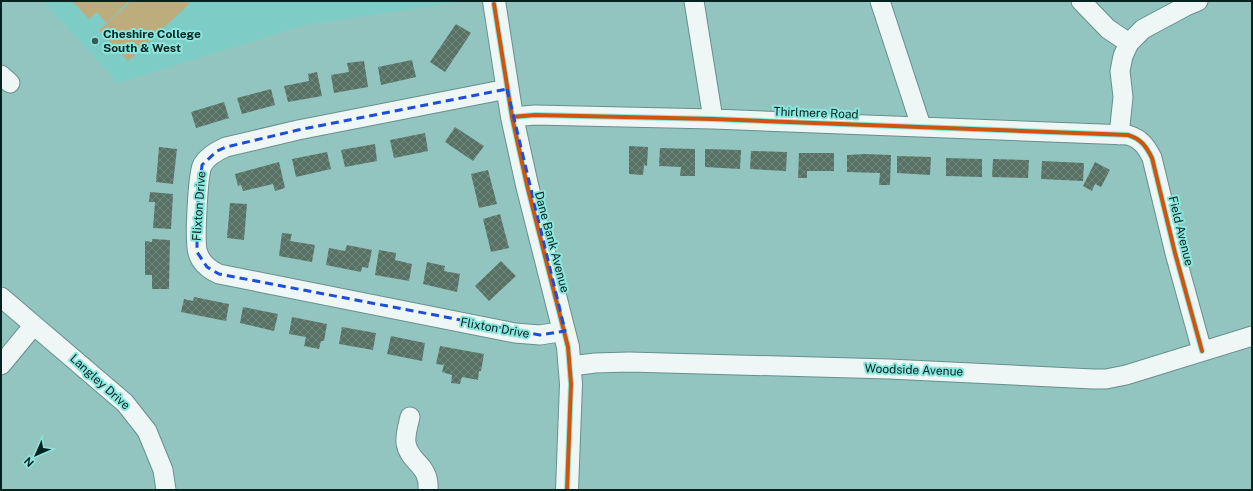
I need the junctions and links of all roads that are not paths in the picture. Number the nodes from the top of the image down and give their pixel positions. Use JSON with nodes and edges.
{"nodes":[{"id":1,"x":494,"y":1,"type":"edge"},
{"id":2,"x":694,"y":1,"type":"edge"},
{"id":3,"x":880,"y":1,"type":"edge"},
{"id":4,"x":1081,"y":1,"type":"edge"},
{"id":5,"x":1198,"y":1,"type":"edge"},
{"id":6,"x":1129,"y":43,"type":"junction"},
{"id":7,"x":507,"y":89,"type":"junction"},
{"id":8,"x":512,"y":117,"type":"junction"},
{"id":9,"x":713,"y":119,"type":"junction"},
{"id":10,"x":922,"y":126,"type":"junction"},
{"id":11,"x":1120,"y":135,"type":"junction"},
{"id":12,"x":1,"y":297,"type":"edge"},
{"id":13,"x":34,"y":325,"type":"junction"},
{"id":14,"x":565,"y":330,"type":"junction"},
{"id":15,"x":1252,"y":336,"type":"edge"},
{"id":16,"x":1202,"y":352,"type":"junction"},
{"id":17,"x":1,"y":366,"type":"edge"},
{"id":18,"x":571,"y":366,"type":"junction"},
{"id":19,"x":410,"y":418,"type":"dead end"},
{"id":20,"x":166,"y":490,"type":"edge"},
{"id":21,"x":428,"y":490,"type":"edge"},
{"id":22,"x":567,"y":490,"type":"edge"}],
"edges":[{"from":1,"to":7,"type":"street","name":"Dane Bank Avenue"},
{"from":2,"to":9,"type":"street"},
{"from":3,"to":10,"type":"street"},
{"from":4,"to":6,"type":"street"},
{"from":5,"to":6,"type":"street"},
{"from":6,"to":11,"type":"street"},
{"from":7,"to":8,"type":"street","name":"Dane Bank Avenue"},
{"from":7,"to":14,"type":"street","name":"Flixton Drive"},
{"from":8,"to":9,"type":"street","name":"Thirlmere Road"},
{"from":8,"to":14,"type":"street","name":"Dane Bank Avenue"},
{"from":9,"to":10,"type":"street","name":"Thirlmere Road"},
{"from":10,"to":11,"type":"street","name":"Thirlmere Road"},
{"from":11,"to":16,"type":"street","name":"Field Avenue"},
{"from":12,"to":13,"type":"street","name":"Langley Drive"},
{"from":13,"to":17,"type":"street"},
{"from":13,"to":20,"type":"street","name":"Langley Drive"},
{"from":14,"to":18,"type":"street","name":"Dane Bank Avenue"},
{"from":15,"to":16,"type":"street","name":"Woodside Avenue"},
{"from":16,"to":18,"type":"street","name":"Woodside Avenue"},
{"from":18,"to":22,"type":"street","name":"Dane Bank Avenue"},
{"from":19,"to":21,"type":"street"}]}
